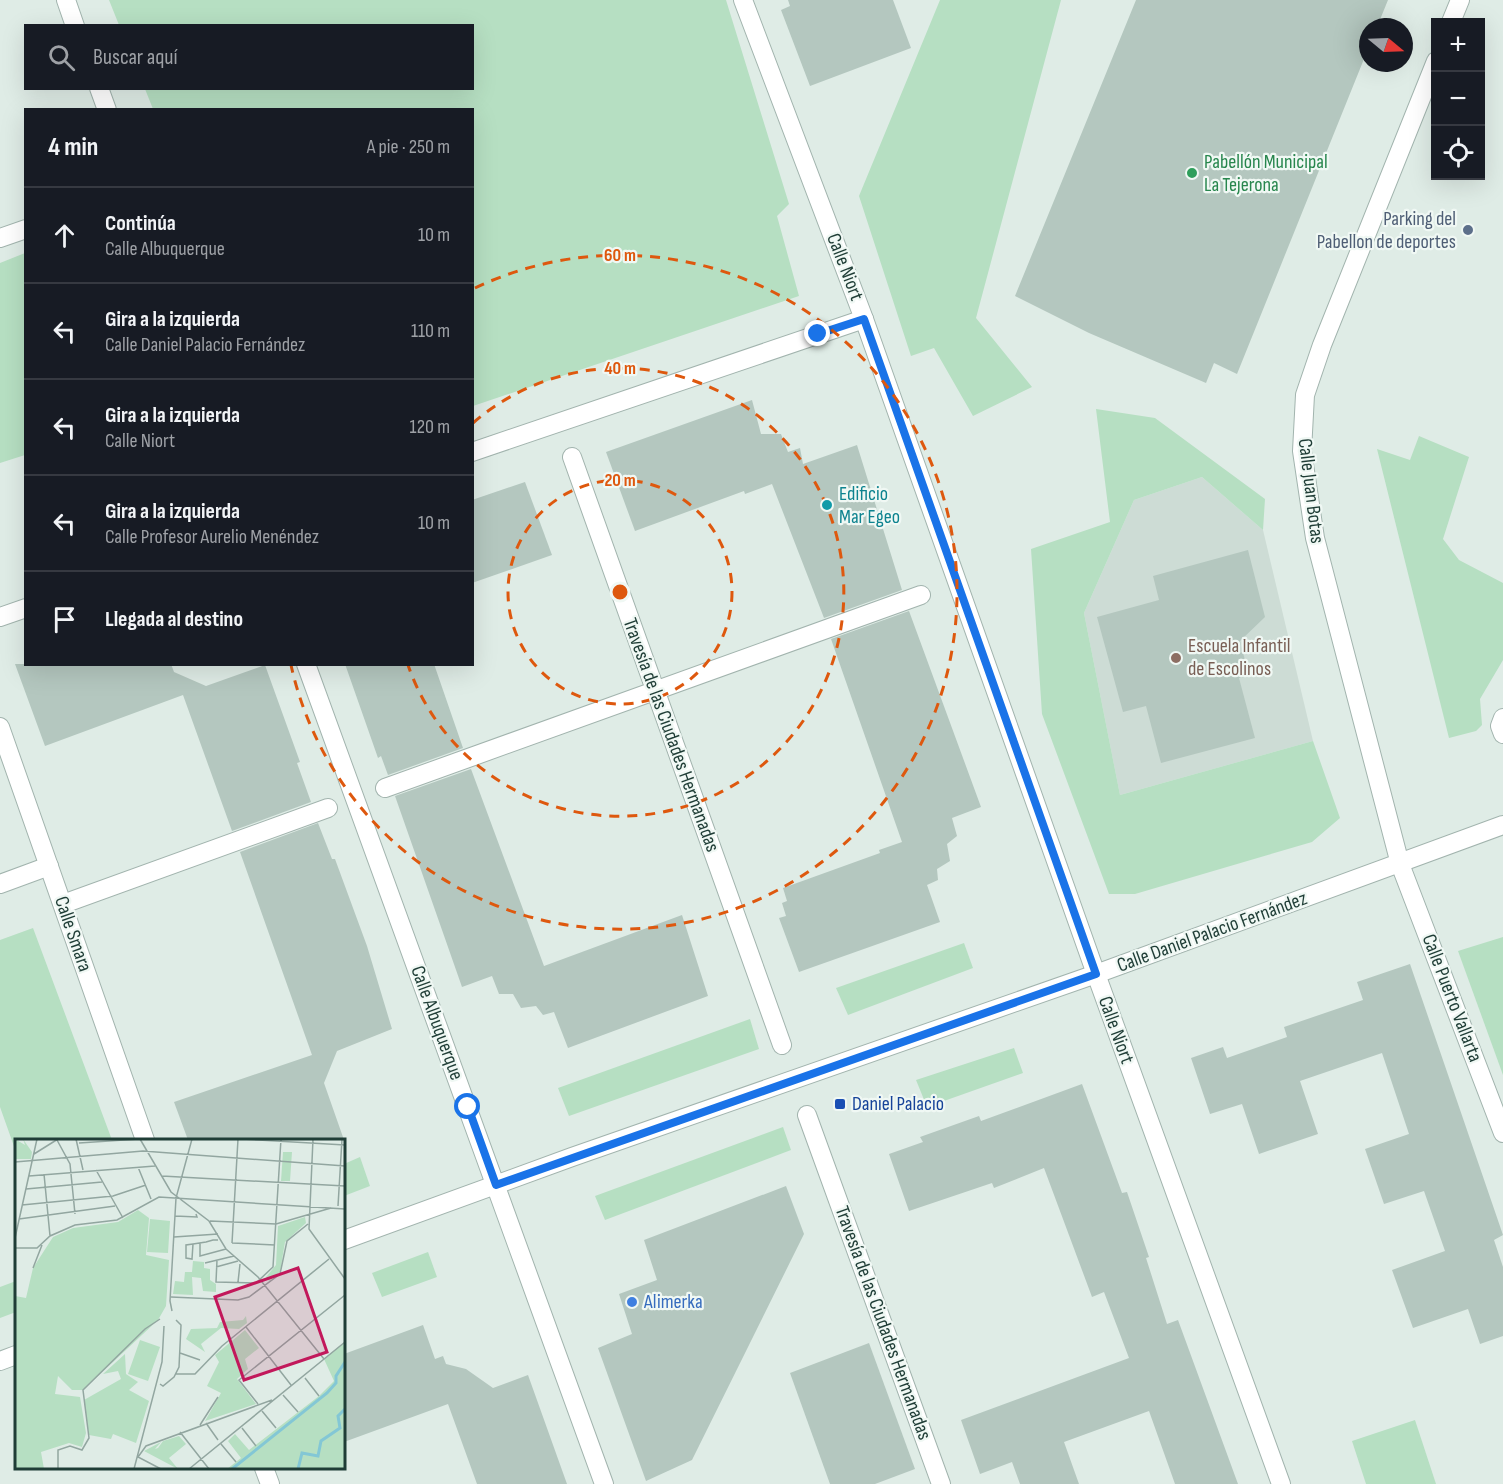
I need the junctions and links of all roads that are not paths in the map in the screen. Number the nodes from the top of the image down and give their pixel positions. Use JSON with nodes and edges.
{"nodes":[{"id":1,"x":66,"y":0,"type":"edge"},
{"id":2,"x":743,"y":0,"type":"edge"},
{"id":3,"x":1460,"y":0,"type":"edge"},
{"id":4,"x":1453,"y":18,"type":"edge"},
{"id":5,"x":74,"y":24,"type":"edge"},
{"id":6,"x":1432,"y":72,"type":"edge"},
{"id":7,"x":100,"y":90,"type":"edge"},
{"id":8,"x":106,"y":108,"type":"edge"},
{"id":9,"x":24,"y":230,"type":"edge"},
{"id":10,"x":0,"y":238,"type":"edge"},
{"id":11,"x":864,"y":319,"type":"junction"},
{"id":12,"x":474,"y":451,"type":"edge"},
{"id":13,"x":572,"y":458,"type":"dead end"},
{"id":14,"x":921,"y":595,"type":"dead end"},
{"id":15,"x":24,"y":609,"type":"edge"},
{"id":16,"x":0,"y":617,"type":"edge"},
{"id":17,"x":307,"y":666,"type":"edge"},
{"id":18,"x":656,"y":691,"type":"junction"},
{"id":19,"x":1503,"y":718,"type":"edge"},
{"id":20,"x":0,"y":727,"type":"edge"},
{"id":21,"x":1503,"y":734,"type":"edge"},
{"id":22,"x":385,"y":788,"type":"dead end"},
{"id":23,"x":328,"y":808,"type":"dead end"},
{"id":24,"x":1503,"y":825,"type":"edge"},
{"id":25,"x":1400,"y":864,"type":"junction"},
{"id":26,"x":49,"y":866,"type":"junction"},
{"id":27,"x":0,"y":884,"type":"edge"},
{"id":28,"x":63,"y":904,"type":"junction"},
{"id":29,"x":1096,"y":974,"type":"junction"},
{"id":30,"x":782,"y":1046,"type":"dead end"},
{"id":31,"x":807,"y":1114,"type":"dead end"},
{"id":32,"x":1503,"y":1133,"type":"edge"},
{"id":33,"x":145,"y":1139,"type":"edge"},
{"id":34,"x":496,"y":1185,"type":"junction"},
{"id":35,"x":345,"y":1240,"type":"edge"},
{"id":36,"x":15,"y":1355,"type":"edge"},
{"id":37,"x":0,"y":1361,"type":"edge"},
{"id":38,"x":265,"y":1469,"type":"edge"},
{"id":39,"x":270,"y":1484,"type":"edge"},
{"id":40,"x":604,"y":1484,"type":"edge"},
{"id":41,"x":941,"y":1484,"type":"edge"},
{"id":42,"x":1281,"y":1484,"type":"edge"}],
"edges":[{"from":1,"to":5,"type":"street"},
{"from":2,"to":11,"type":"street","name":"Calle Niort"},
{"from":3,"to":4,"type":"street"},
{"from":6,"to":25,"type":"street","name":"Calle Juan Botas"},
{"from":7,"to":8,"type":"street"},
{"from":9,"to":10,"type":"street"},
{"from":11,"to":12,"type":"street"},
{"from":11,"to":29,"type":"street","name":"Calle Niort"},
{"from":13,"to":18,"type":"street","name":"Travesía de las Ciudades Hermanadas"},
{"from":14,"to":18,"type":"street"},
{"from":15,"to":16,"type":"street"},
{"from":17,"to":34,"type":"street","name":"Calle Albuquerque"},
{"from":18,"to":22,"type":"street"},
{"from":18,"to":30,"type":"street","name":"Travesía de las Ciudades Hermanadas"},
{"from":19,"to":21,"type":"street"},
{"from":20,"to":26,"type":"street","name":"Calle Smara"},
{"from":23,"to":28,"type":"street"},
{"from":24,"to":25,"type":"street","name":"Calle Daniel Palacio Fernández"},
{"from":25,"to":29,"type":"street","name":"Calle Daniel Palacio Fernández"},
{"from":25,"to":32,"type":"street","name":"Calle Puerto Vallarta"},
{"from":26,"to":27,"type":"street"},
{"from":26,"to":28,"type":"street","name":"Calle Smara"},
{"from":28,"to":33,"type":"street","name":"Calle Smara"},
{"from":29,"to":34,"type":"street","name":"Calle Daniel Palacio Fernández"},
{"from":29,"to":42,"type":"street","name":"Calle Niort"},
{"from":31,"to":41,"type":"street","name":"Travesía de las Ciudades Hermanadas"},
{"from":34,"to":35,"type":"street","name":"Calle Daniel Palacio Fernández"},
{"from":34,"to":40,"type":"street","name":"Calle Albuquerque"},
{"from":36,"to":37,"type":"street"},
{"from":38,"to":39,"type":"street"}]}
